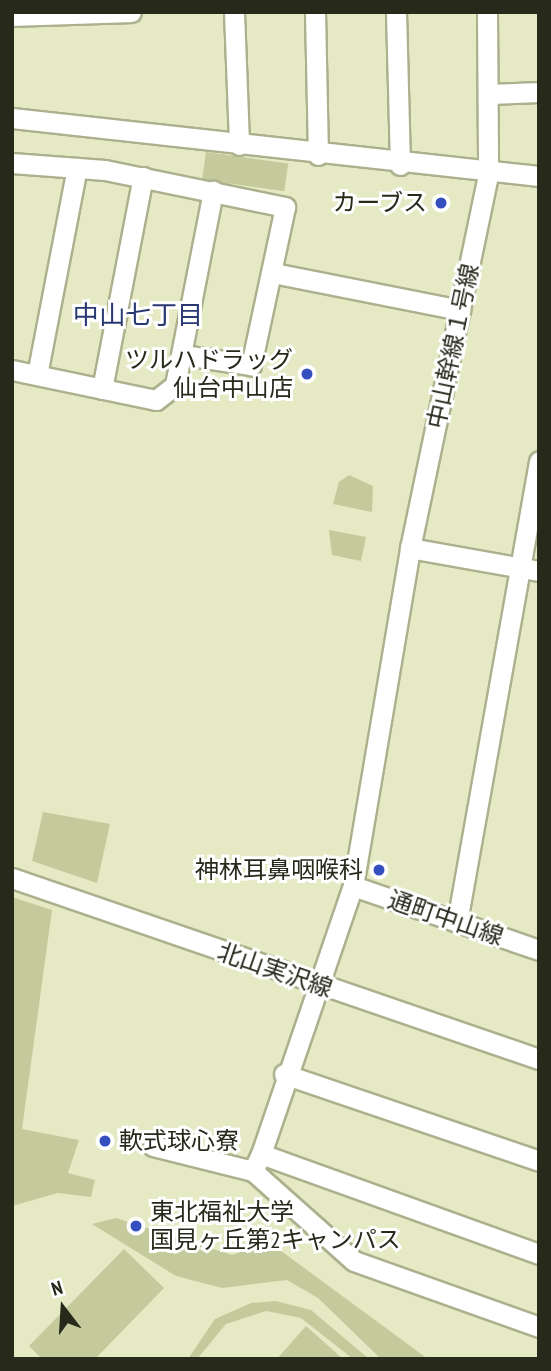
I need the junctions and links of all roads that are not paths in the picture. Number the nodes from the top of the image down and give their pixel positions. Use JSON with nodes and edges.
{"nodes":[{"id":1,"x":131,"y":12,"type":"edge"},
{"id":2,"x":234,"y":12,"type":"edge"},
{"id":3,"x":315,"y":12,"type":"edge"},
{"id":4,"x":396,"y":12,"type":"edge"},
{"id":5,"x":487,"y":12,"type":"edge"},
{"id":6,"x":12,"y":16,"type":"edge"},
{"id":7,"x":539,"y":92,"type":"edge"},
{"id":8,"x":490,"y":94,"type":"junction"},
{"id":9,"x":12,"y":118,"type":"edge"},
{"id":10,"x":239,"y":145,"type":"junction"},
{"id":11,"x":318,"y":155,"type":"junction"},
{"id":12,"x":12,"y":163,"type":"edge"},
{"id":13,"x":400,"y":165,"type":"junction"},
{"id":14,"x":77,"y":168,"type":"junction"},
{"id":15,"x":488,"y":175,"type":"junction"},
{"id":16,"x":539,"y":176,"type":"edge"},
{"id":17,"x":143,"y":177,"type":"junction"},
{"id":18,"x":213,"y":191,"type":"junction"},
{"id":19,"x":273,"y":273,"type":"junction"},
{"id":20,"x":460,"y":310,"type":"junction"},
{"id":21,"x":183,"y":355,"type":"junction"},
{"id":22,"x":12,"y":370,"type":"edge"},
{"id":23,"x":37,"y":375,"type":"junction"},
{"id":24,"x":102,"y":389,"type":"junction"},
{"id":25,"x":539,"y":461,"type":"edge"},
{"id":26,"x":410,"y":548,"type":"junction"},
{"id":27,"x":517,"y":567,"type":"junction"},
{"id":28,"x":539,"y":571,"type":"edge"},
{"id":29,"x":12,"y":878,"type":"edge"},
{"id":30,"x":353,"y":886,"type":"junction"},
{"id":31,"x":457,"y":922,"type":"junction"},
{"id":32,"x":539,"y":950,"type":"edge"},
{"id":33,"x":316,"y":984,"type":"junction"},
{"id":34,"x":539,"y":1059,"type":"edge"},
{"id":35,"x":284,"y":1074,"type":"junction"},
{"id":36,"x":153,"y":1146,"type":"dead end"},
{"id":37,"x":539,"y":1161,"type":"edge"},
{"id":38,"x":257,"y":1162,"type":"junction"},
{"id":39,"x":539,"y":1254,"type":"edge"},
{"id":40,"x":539,"y":1327,"type":"edge"}],
"edges":[{"from":1,"to":6,"type":"street"},
{"from":2,"to":10,"type":"street"},
{"from":3,"to":11,"type":"street"},
{"from":4,"to":13,"type":"street"},
{"from":5,"to":8,"type":"street","name":"中山幹線１号線"},
{"from":7,"to":8,"type":"street"},
{"from":8,"to":15,"type":"street","name":"中山幹線１号線"},
{"from":9,"to":10,"type":"street"},
{"from":10,"to":11,"type":"street"},
{"from":11,"to":13,"type":"street"},
{"from":12,"to":14,"type":"street"},
{"from":13,"to":15,"type":"street"},
{"from":14,"to":17,"type":"street"},
{"from":14,"to":23,"type":"street"},
{"from":15,"to":16,"type":"street"},
{"from":15,"to":20,"type":"street","name":"中山幹線１号線"},
{"from":17,"to":18,"type":"street"},
{"from":17,"to":24,"type":"street"},
{"from":18,"to":19,"type":"street"},
{"from":18,"to":21,"type":"street"},
{"from":19,"to":20,"type":"street"},
{"from":19,"to":21,"type":"street"},
{"from":20,"to":26,"type":"street","name":"中山幹線１号線"},
{"from":21,"to":24,"type":"street"},
{"from":22,"to":23,"type":"street"},
{"from":23,"to":24,"type":"street"},
{"from":25,"to":27,"type":"street"},
{"from":26,"to":27,"type":"street"},
{"from":26,"to":30,"type":"street","name":"中山幹線１号線"},
{"from":27,"to":28,"type":"street"},
{"from":27,"to":31,"type":"street"},
{"from":29,"to":33,"type":"street","name":"北山実沢線"},
{"from":30,"to":31,"type":"street","name":"通町中山線"},
{"from":30,"to":33,"type":"street","name":"中山幹線１号線"},
{"from":31,"to":32,"type":"street","name":"通町中山線"},
{"from":33,"to":34,"type":"street","name":"北山実沢線"},
{"from":33,"to":35,"type":"street","name":"中山幹線１号線"},
{"from":35,"to":37,"type":"street"},
{"from":35,"to":38,"type":"street","name":"中山幹線１号線"},
{"from":36,"to":38,"type":"street"},
{"from":38,"to":39,"type":"street"},
{"from":38,"to":40,"type":"street"}]}
